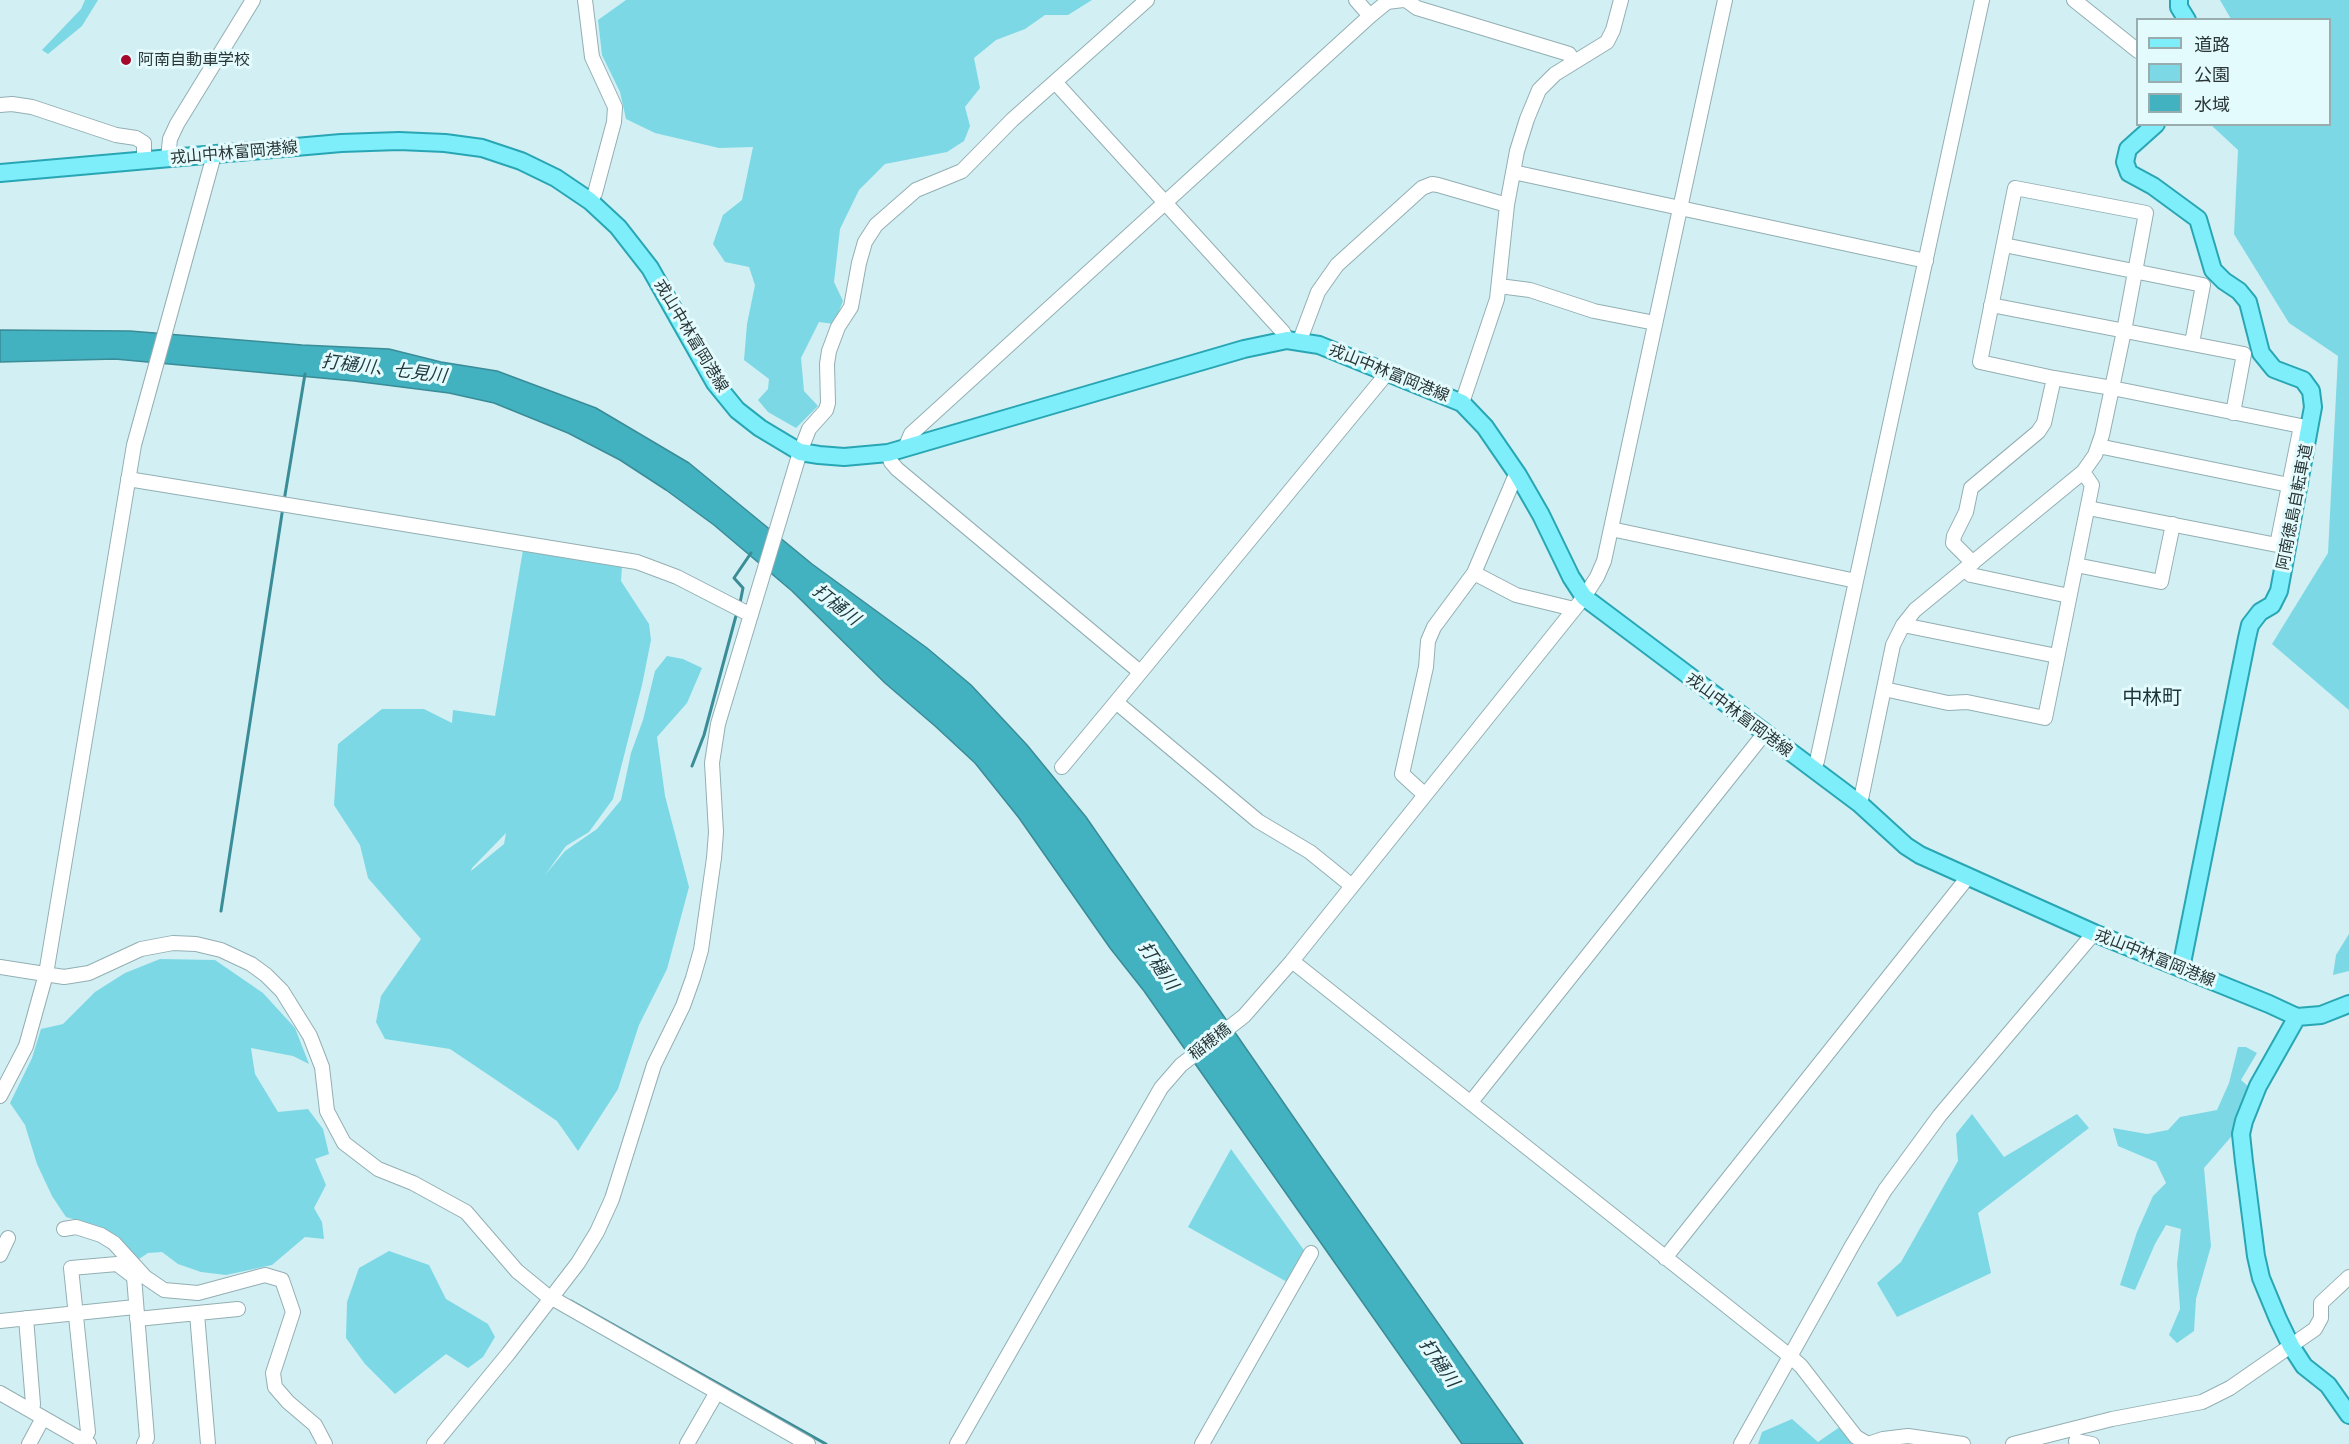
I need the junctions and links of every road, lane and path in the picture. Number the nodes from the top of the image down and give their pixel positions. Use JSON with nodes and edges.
{"nodes":[{"id":1,"x":253,"y":0,"type":"edge"},
{"id":2,"x":585,"y":0,"type":"edge"},
{"id":3,"x":1147,"y":0,"type":"edge"},
{"id":4,"x":1356,"y":0,"type":"edge"},
{"id":5,"x":1404,"y":0,"type":"edge"},
{"id":6,"x":1621,"y":0,"type":"edge"},
{"id":7,"x":1725,"y":0,"type":"edge"},
{"id":8,"x":1982,"y":0,"type":"edge"},
{"id":9,"x":2074,"y":0,"type":"edge"},
{"id":10,"x":2179,"y":0,"type":"edge"},
{"id":11,"x":1370,"y":16,"type":"junction"},
{"id":12,"x":2186,"y":18,"type":"edge"},
{"id":13,"x":2136,"y":49,"type":"edge"},
{"id":14,"x":1574,"y":62,"type":"junction"},
{"id":15,"x":1055,"y":81,"type":"junction"},
{"id":16,"x":0,"y":105,"type":"edge"},
{"id":17,"x":2154,"y":126,"type":"edge"},
{"id":18,"x":214,"y":155,"type":"junction"},
{"id":19,"x":168,"y":158,"type":"junction"},
{"id":20,"x":144,"y":161,"type":"junction"},
{"id":21,"x":1513,"y":172,"type":"junction"},
{"id":22,"x":0,"y":173,"type":"edge"},
{"id":23,"x":590,"y":201,"type":"junction"},
{"id":24,"x":1167,"y":203,"type":"junction"},
{"id":25,"x":1507,"y":205,"type":"junction"},
{"id":26,"x":1681,"y":207,"type":"junction"},
{"id":27,"x":2004,"y":245,"type":"junction"},
{"id":28,"x":1926,"y":261,"type":"junction"},
{"id":29,"x":2135,"y":272,"type":"junction"},
{"id":30,"x":1499,"y":285,"type":"junction"},
{"id":31,"x":1991,"y":306,"type":"junction"},
{"id":32,"x":1655,"y":323,"type":"junction"},
{"id":33,"x":2124,"y":331,"type":"junction"},
{"id":34,"x":1293,"y":340,"type":"junction"},
{"id":35,"x":2192,"y":344,"type":"junction"},
{"id":36,"x":1388,"y":372,"type":"junction"},
{"id":37,"x":2054,"y":378,"type":"junction"},
{"id":38,"x":2112,"y":388,"type":"junction"},
{"id":39,"x":1462,"y":404,"type":"junction"},
{"id":40,"x":2233,"y":413,"type":"junction"},
{"id":41,"x":2098,"y":446,"type":"junction"},
{"id":42,"x":905,"y":448,"type":"junction"},
{"id":43,"x":800,"y":452,"type":"junction"},
{"id":44,"x":888,"y":453,"type":"junction"},
{"id":45,"x":2084,"y":472,"type":"junction"},
{"id":46,"x":1518,"y":475,"type":"junction"},
{"id":47,"x":128,"y":479,"type":"junction"},
{"id":48,"x":2289,"y":485,"type":"junction"},
{"id":49,"x":2088,"y":508,"type":"junction"},
{"id":50,"x":2173,"y":524,"type":"junction"},
{"id":51,"x":1611,"y":529,"type":"junction"},
{"id":52,"x":2076,"y":565,"type":"junction"},
{"id":53,"x":1969,"y":566,"type":"junction"},
{"id":54,"x":1474,"y":573,"type":"junction"},
{"id":55,"x":1856,"y":581,"type":"junction"},
{"id":56,"x":2069,"y":596,"type":"junction"},
{"id":57,"x":1579,"y":603,"type":"junction"},
{"id":58,"x":751,"y":615,"type":"junction"},
{"id":59,"x":1903,"y":625,"type":"junction"},
{"id":60,"x":2057,"y":656,"type":"junction"},
{"id":61,"x":1140,"y":672,"type":"junction"},
{"id":62,"x":1884,"y":689,"type":"junction"},
{"id":63,"x":1116,"y":702,"type":"junction"},
{"id":64,"x":1764,"y":734,"type":"junction"},
{"id":65,"x":1062,"y":767,"type":"dead end"},
{"id":66,"x":1813,"y":769,"type":"junction"},
{"id":67,"x":1425,"y":795,"type":"junction"},
{"id":68,"x":1860,"y":804,"type":"junction"},
{"id":69,"x":1968,"y":878,"type":"junction"},
{"id":70,"x":1352,"y":886,"type":"junction"},
{"id":71,"x":2094,"y":933,"type":"junction"},
{"id":72,"x":1292,"y":961,"type":"junction"},
{"id":73,"x":0,"y":967,"type":"edge"},
{"id":74,"x":2181,"y":968,"type":"junction"},
{"id":75,"x":46,"y":974,"type":"junction"},
{"id":76,"x":2349,"y":1004,"type":"edge"},
{"id":77,"x":2297,"y":1017,"type":"junction"},
{"id":78,"x":0,"y":1096,"type":"edge"},
{"id":79,"x":1471,"y":1102,"type":"junction"},
{"id":80,"x":64,"y":1229,"type":"dead end"},
{"id":81,"x":8,"y":1238,"type":"dead end"},
{"id":82,"x":1311,"y":1252,"type":"dead end"},
{"id":83,"x":0,"y":1255,"type":"edge"},
{"id":84,"x":1665,"y":1258,"type":"junction"},
{"id":85,"x":2349,"y":1277,"type":"edge"},
{"id":86,"x":551,"y":1298,"type":"junction"},
{"id":87,"x":238,"y":1309,"type":"dead end"},
{"id":88,"x":76,"y":1313,"type":"junction"},
{"id":89,"x":136,"y":1313,"type":"junction"},
{"id":90,"x":196,"y":1314,"type":"junction"},
{"id":91,"x":26,"y":1318,"type":"junction"},
{"id":92,"x":0,"y":1321,"type":"edge"},
{"id":93,"x":2291,"y":1346,"type":"junction"},
{"id":94,"x":1791,"y":1357,"type":"junction"},
{"id":95,"x":717,"y":1392,"type":"junction"},
{"id":96,"x":0,"y":1393,"type":"edge"},
{"id":97,"x":38,"y":1415,"type":"junction"},
{"id":98,"x":2349,"y":1415,"type":"edge"},
{"id":99,"x":2074,"y":1438,"type":"edge"},
{"id":100,"x":84,"y":1443,"type":"edge"},
{"id":101,"x":28,"y":1444,"type":"edge"},
{"id":102,"x":144,"y":1444,"type":"edge"},
{"id":103,"x":208,"y":1444,"type":"edge"},
{"id":104,"x":325,"y":1444,"type":"edge"},
{"id":105,"x":434,"y":1444,"type":"edge"},
{"id":106,"x":687,"y":1444,"type":"edge"},
{"id":107,"x":808,"y":1444,"type":"edge"},
{"id":108,"x":957,"y":1444,"type":"edge"},
{"id":109,"x":1202,"y":1444,"type":"edge"},
{"id":110,"x":1741,"y":1444,"type":"edge"},
{"id":111,"x":1868,"y":1444,"type":"edge"},
{"id":112,"x":1963,"y":1444,"type":"edge"},
{"id":113,"x":2013,"y":1444,"type":"edge"},
{"id":114,"x":2092,"y":1444,"type":"edge"}],
"edges":[{"from":1,"to":19,"type":"street"},
{"from":2,"to":23,"type":"street"},
{"from":3,"to":15,"type":"street"},
{"from":4,"to":11,"type":"street"},
{"from":5,"to":11,"type":"street"},
{"from":5,"to":14,"type":"street"},
{"from":6,"to":14,"type":"street"},
{"from":7,"to":26,"type":"street","name":"稲穂橋"},
{"from":8,"to":28,"type":"street"},
{"from":9,"to":13,"type":"street"},
{"from":10,"to":12,"type":"main road"},
{"from":11,"to":24,"type":"street"},
{"from":14,"to":21,"type":"street"},
{"from":15,"to":24,"type":"street"},
{"from":15,"to":43,"type":"street"},
{"from":16,"to":20,"type":"street"},
{"from":17,"to":74,"type":"main road","name":"阿南徳島自転車道"},
{"from":18,"to":19,"type":"main road","name":"戎山中林富岡港線"},
{"from":18,"to":23,"type":"main road","name":"戎山中林富岡港線"},
{"from":18,"to":47,"type":"street"},
{"from":19,"to":20,"type":"main road","name":"戎山中林富岡港線"},
{"from":20,"to":22,"type":"main road","name":"戎山中林富岡港線"},
{"from":21,"to":25,"type":"street"},
{"from":21,"to":26,"type":"street"},
{"from":23,"to":43,"type":"main road","name":"戎山中林富岡港線"},
{"from":24,"to":34,"type":"street"},
{"from":24,"to":42,"type":"street"},
{"from":25,"to":30,"type":"street"},
{"from":25,"to":34,"type":"street"},
{"from":26,"to":28,"type":"street"},
{"from":26,"to":32,"type":"street","name":"稲穂橋"},
{"from":27,"to":29,"type":"street"},
{"from":27,"to":29,"type":"street"},
{"from":27,"to":31,"type":"street"},
{"from":28,"to":55,"type":"street"},
{"from":29,"to":33,"type":"street"},
{"from":29,"to":35,"type":"street"},
{"from":30,"to":32,"type":"street"},
{"from":30,"to":39,"type":"street"},
{"from":31,"to":33,"type":"street"},
{"from":31,"to":37,"type":"street"},
{"from":32,"to":51,"type":"street","name":"稲穂橋"},
{"from":33,"to":35,"type":"street"},
{"from":33,"to":38,"type":"street"},
{"from":34,"to":36,"type":"main road","name":"戎山中林富岡港線"},
{"from":34,"to":42,"type":"main road","name":"戎山中林富岡港線"},
{"from":35,"to":40,"type":"street"},
{"from":36,"to":39,"type":"main road","name":"戎山中林富岡港線"},
{"from":36,"to":61,"type":"street"},
{"from":37,"to":38,"type":"street"},
{"from":37,"to":53,"type":"street"},
{"from":38,"to":40,"type":"street"},
{"from":38,"to":41,"type":"street"},
{"from":39,"to":46,"type":"main road","name":"戎山中林富岡港線"},
{"from":40,"to":48,"type":"street"},
{"from":41,"to":45,"type":"street"},
{"from":41,"to":48,"type":"street"},
{"from":42,"to":44,"type":"main road","name":"戎山中林富岡港線"},
{"from":43,"to":44,"type":"main road","name":"戎山中林富岡港線"},
{"from":43,"to":58,"type":"street"},
{"from":44,"to":61,"type":"street"},
{"from":45,"to":49,"type":"street"},
{"from":45,"to":53,"type":"street"},
{"from":46,"to":54,"type":"street"},
{"from":46,"to":57,"type":"main road","name":"戎山中林富岡港線"},
{"from":47,"to":58,"type":"street"},
{"from":47,"to":75,"type":"street"},
{"from":48,"to":50,"type":"street"},
{"from":49,"to":50,"type":"street"},
{"from":49,"to":52,"type":"street"},
{"from":50,"to":52,"type":"street"},
{"from":51,"to":55,"type":"street"},
{"from":51,"to":57,"type":"street","name":"稲穂橋"},
{"from":52,"to":56,"type":"street"},
{"from":53,"to":56,"type":"street"},
{"from":53,"to":59,"type":"street"},
{"from":54,"to":57,"type":"street"},
{"from":54,"to":67,"type":"street"},
{"from":55,"to":66,"type":"street"},
{"from":56,"to":60,"type":"street"},
{"from":57,"to":64,"type":"main road","name":"戎山中林富岡港線"},
{"from":57,"to":67,"type":"street","name":"稲穂橋"},
{"from":58,"to":86,"type":"street"},
{"from":59,"to":60,"type":"street"},
{"from":59,"to":62,"type":"street"},
{"from":60,"to":62,"type":"street"},
{"from":61,"to":63,"type":"street"},
{"from":62,"to":68,"type":"street"},
{"from":63,"to":65,"type":"street"},
{"from":63,"to":70,"type":"street"},
{"from":64,"to":66,"type":"main road","name":"戎山中林富岡港線"},
{"from":64,"to":79,"type":"street"},
{"from":66,"to":68,"type":"main road","name":"戎山中林富岡港線"},
{"from":67,"to":70,"type":"street","name":"稲穂橋"},
{"from":68,"to":69,"type":"main road","name":"戎山中林富岡港線"},
{"from":69,"to":71,"type":"main road","name":"戎山中林富岡港線"},
{"from":69,"to":84,"type":"street"},
{"from":70,"to":72,"type":"street","name":"稲穂橋"},
{"from":71,"to":74,"type":"main road","name":"戎山中林富岡港線"},
{"from":71,"to":94,"type":"street"},
{"from":72,"to":79,"type":"street"},
{"from":72,"to":108,"type":"street","name":"稲穂橋"},
{"from":73,"to":75,"type":"street"},
{"from":74,"to":77,"type":"main road","name":"戎山中林富岡港線"},
{"from":75,"to":78,"type":"street"},
{"from":75,"to":86,"type":"street"},
{"from":76,"to":77,"type":"main road"},
{"from":77,"to":93,"type":"main road"},
{"from":79,"to":84,"type":"street"},
{"from":80,"to":104,"type":"street"},
{"from":81,"to":83,"type":"street"},
{"from":82,"to":109,"type":"street"},
{"from":84,"to":94,"type":"street"},
{"from":85,"to":93,"type":"street"},
{"from":86,"to":95,"type":"street"},
{"from":86,"to":105,"type":"street"},
{"from":87,"to":90,"type":"street"},
{"from":88,"to":89,"type":"street"},
{"from":88,"to":89,"type":"street"},
{"from":88,"to":91,"type":"street"},
{"from":88,"to":100,"type":"street"},
{"from":89,"to":90,"type":"street"},
{"from":89,"to":102,"type":"street"},
{"from":90,"to":103,"type":"street"},
{"from":91,"to":92,"type":"street"},
{"from":91,"to":97,"type":"street"},
{"from":93,"to":98,"type":"main road"},
{"from":93,"to":99,"type":"street"},
{"from":94,"to":110,"type":"street"},
{"from":94,"to":111,"type":"street"},
{"from":95,"to":106,"type":"street"},
{"from":95,"to":107,"type":"street"},
{"from":96,"to":97,"type":"street"},
{"from":97,"to":100,"type":"street"},
{"from":97,"to":101,"type":"street"},
{"from":99,"to":113,"type":"street"},
{"from":99,"to":114,"type":"street"},
{"from":111,"to":112,"type":"street"}]}
